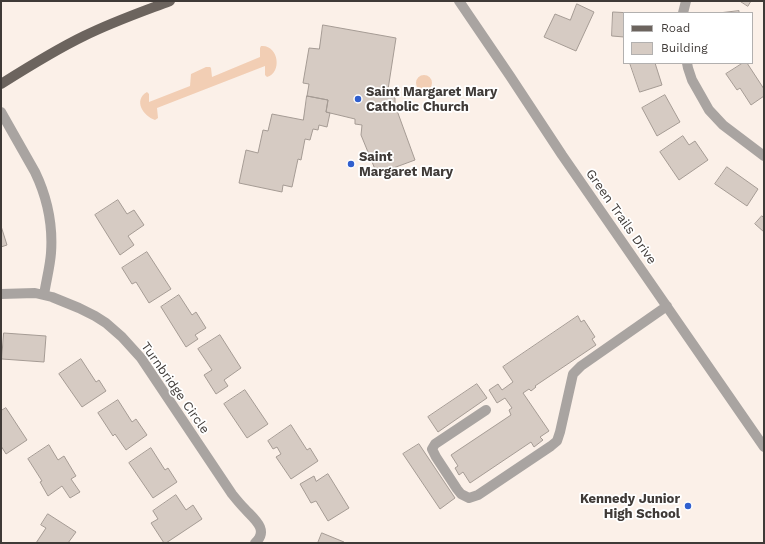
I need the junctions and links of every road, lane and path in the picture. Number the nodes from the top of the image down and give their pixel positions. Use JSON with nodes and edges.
{"nodes":[{"id":1,"x":170,"y":1,"type":"edge"},
{"id":2,"x":459,"y":1,"type":"edge"},
{"id":3,"x":686,"y":1,"type":"edge"},
{"id":4,"x":683,"y":12,"type":"edge"},
{"id":5,"x":687,"y":64,"type":"edge"},
{"id":6,"x":1,"y":84,"type":"edge"},
{"id":7,"x":1,"y":112,"type":"edge"},
{"id":8,"x":764,"y":156,"type":"edge"},
{"id":9,"x":1,"y":294,"type":"edge"},
{"id":10,"x":44,"y":295,"type":"junction"},
{"id":11,"x":667,"y":306,"type":"junction"},
{"id":12,"x":486,"y":410,"type":"dead end"},
{"id":13,"x":764,"y":447,"type":"edge"},
{"id":14,"x":255,"y":543,"type":"edge"}],
"edges":[{"from":1,"to":6,"type":"main road"},
{"from":2,"to":11,"type":"street","name":"Green Trails Drive"},
{"from":3,"to":4,"type":"street"},
{"from":5,"to":8,"type":"street"},
{"from":7,"to":10,"type":"street"},
{"from":9,"to":10,"type":"street","name":"Turnbridge Circle"},
{"from":10,"to":14,"type":"street","name":"Turnbridge Circle"},
{"from":11,"to":12,"type":"street"},
{"from":11,"to":13,"type":"street","name":"Green Trails Drive"}]}
